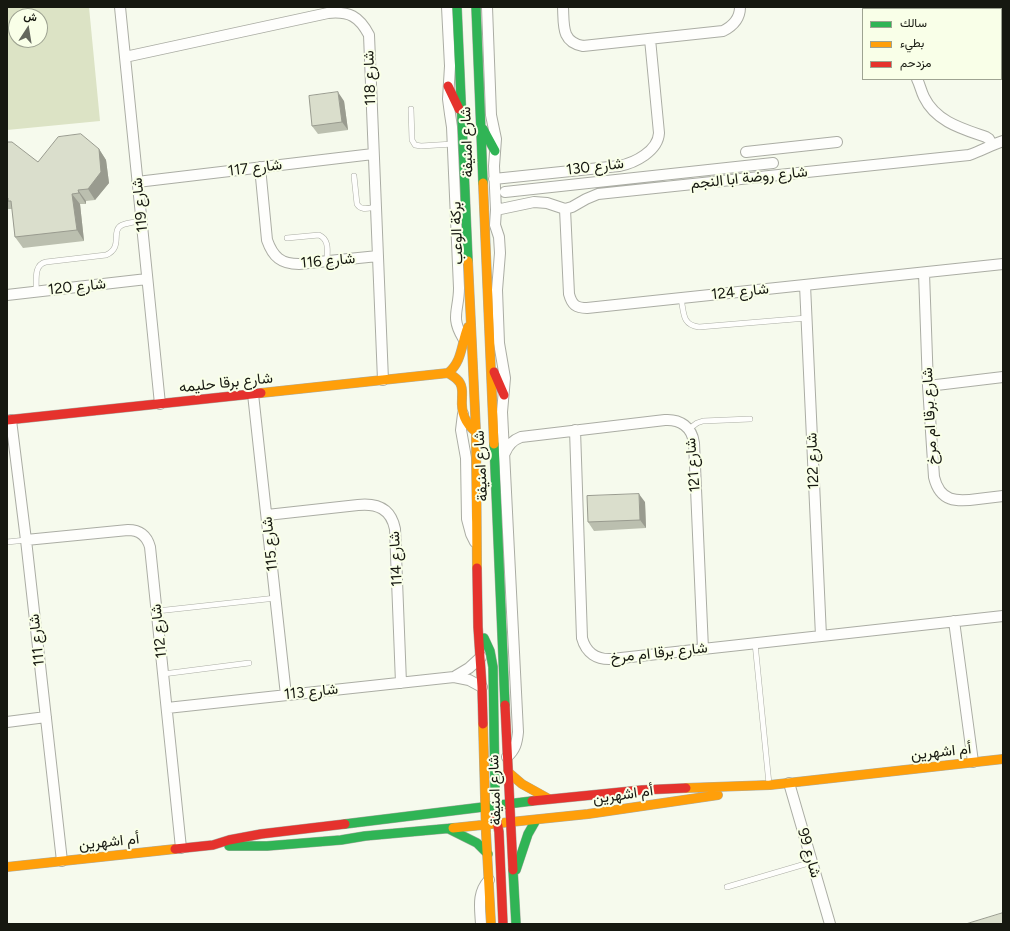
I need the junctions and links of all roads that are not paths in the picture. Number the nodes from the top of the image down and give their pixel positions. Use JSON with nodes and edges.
{"nodes":[{"id":1,"x":120,"y":7,"type":"edge"},
{"id":2,"x":447,"y":7,"type":"edge"},
{"id":3,"x":458,"y":7,"type":"edge"},
{"id":4,"x":476,"y":7,"type":"edge"},
{"id":5,"x":487,"y":7,"type":"edge"},
{"id":6,"x":563,"y":7,"type":"edge"},
{"id":7,"x":740,"y":7,"type":"edge"},
{"id":8,"x":650,"y":39,"type":"junction"},
{"id":9,"x":124,"y":57,"type":"junction"},
{"id":10,"x":918,"y":80,"type":"edge"},
{"id":11,"x":448,"y":86,"type":"junction"},
{"id":12,"x":411,"y":109,"type":"dead end"},
{"id":13,"x":462,"y":115,"type":"junction"},
{"id":14,"x":481,"y":126,"type":"junction"},
{"id":15,"x":1003,"y":141,"type":"edge"},
{"id":16,"x":837,"y":142,"type":"dead end"},
{"id":17,"x":453,"y":144,"type":"junction"},
{"id":18,"x":992,"y":144,"type":"junction"},
{"id":19,"x":771,"y":149,"type":"junction"},
{"id":20,"x":495,"y":151,"type":"junction"},
{"id":21,"x":746,"y":152,"type":"dead end"},
{"id":22,"x":373,"y":154,"type":"junction"},
{"id":23,"x":773,"y":163,"type":"junction"},
{"id":24,"x":260,"y":167,"type":"junction"},
{"id":25,"x":778,"y":175,"type":"junction"},
{"id":26,"x":354,"y":176,"type":"dead end"},
{"id":27,"x":494,"y":179,"type":"junction"},
{"id":28,"x":137,"y":182,"type":"junction"},
{"id":29,"x":505,"y":192,"type":"dead end"},
{"id":30,"x":376,"y":207,"type":"junction"},
{"id":31,"x":565,"y":209,"type":"junction"},
{"id":32,"x":496,"y":210,"type":"junction"},
{"id":33,"x":141,"y":221,"type":"junction"},
{"id":34,"x":496,"y":225,"type":"junction"},
{"id":35,"x":287,"y":238,"type":"dead end"},
{"id":36,"x":378,"y":256,"type":"junction"},
{"id":37,"x":327,"y":261,"type":"junction"},
{"id":38,"x":1003,"y":264,"type":"edge"},
{"id":39,"x":486,"y":265,"type":"junction"},
{"id":40,"x":924,"y":273,"type":"junction"},
{"id":41,"x":147,"y":279,"type":"junction"},
{"id":42,"x":805,"y":285,"type":"junction"},
{"id":43,"x":36,"y":291,"type":"junction"},
{"id":44,"x":7,"y":295,"type":"edge"},
{"id":45,"x":681,"y":298,"type":"junction"},
{"id":46,"x":807,"y":318,"type":"junction"},
{"id":47,"x":471,"y":321,"type":"junction"},
{"id":48,"x":463,"y":338,"type":"junction"},
{"id":49,"x":460,"y":356,"type":"junction"},
{"id":50,"x":490,"y":363,"type":"junction"},
{"id":51,"x":448,"y":372,"type":"junction"},
{"id":52,"x":1003,"y":377,"type":"edge"},
{"id":53,"x":383,"y":380,"type":"junction"},
{"id":54,"x":462,"y":386,"type":"junction"},
{"id":55,"x":928,"y":386,"type":"junction"},
{"id":56,"x":253,"y":394,"type":"junction"},
{"id":57,"x":504,"y":395,"type":"junction"},
{"id":58,"x":160,"y":404,"type":"junction"},
{"id":59,"x":463,"y":414,"type":"junction"},
{"id":60,"x":750,"y":419,"type":"dead end"},
{"id":61,"x":9,"y":420,"type":"edge"},
{"id":62,"x":503,"y":421,"type":"junction"},
{"id":63,"x":689,"y":429,"type":"junction"},
{"id":64,"x":575,"y":430,"type":"junction"},
{"id":65,"x":476,"y":432,"type":"junction"},
{"id":66,"x":521,"y":437,"type":"junction"},
{"id":67,"x":505,"y":453,"type":"junction"},
{"id":68,"x":500,"y":466,"type":"junction"},
{"id":69,"x":1003,"y":496,"type":"edge"},
{"id":70,"x":267,"y":515,"type":"junction"},
{"id":71,"x":26,"y":540,"type":"junction"},
{"id":72,"x":7,"y":542,"type":"edge"},
{"id":73,"x":477,"y":546,"type":"junction"},
{"id":74,"x":276,"y":598,"type":"junction"},
{"id":75,"x":157,"y":611,"type":"junction"},
{"id":76,"x":1003,"y":616,"type":"edge"},
{"id":77,"x":954,"y":621,"type":"junction"},
{"id":78,"x":478,"y":628,"type":"junction"},
{"id":79,"x":821,"y":636,"type":"junction"},
{"id":80,"x":755,"y":643,"type":"junction"},
{"id":81,"x":703,"y":649,"type":"junction"},
{"id":82,"x":481,"y":657,"type":"junction"},
{"id":83,"x":249,"y":663,"type":"dead end"},
{"id":84,"x":163,"y":674,"type":"junction"},
{"id":85,"x":454,"y":677,"type":"junction"},
{"id":86,"x":401,"y":683,"type":"junction"},
{"id":87,"x":482,"y":687,"type":"junction"},
{"id":88,"x":286,"y":695,"type":"junction"},
{"id":89,"x":167,"y":708,"type":"junction"},
{"id":90,"x":46,"y":717,"type":"junction"},
{"id":91,"x":7,"y":722,"type":"edge"},
{"id":92,"x":508,"y":757,"type":"joint"},
{"id":93,"x":1003,"y":759,"type":"edge"},
{"id":94,"x":973,"y":762,"type":"junction"},
{"id":95,"x":508,"y":772,"type":"junction"},
{"id":96,"x":789,"y":783,"type":"junction"},
{"id":97,"x":767,"y":785,"type":"junction"},
{"id":98,"x":601,"y":794,"type":"junction"},
{"id":99,"x":549,"y":799,"type":"junction"},
{"id":100,"x":573,"y":806,"type":"dead end"},
{"id":101,"x":510,"y":808,"type":"junction"},
{"id":102,"x":522,"y":812,"type":"dead end"},
{"id":103,"x":493,"y":815,"type":"junction"},
{"id":104,"x":536,"y":820,"type":"junction"},
{"id":105,"x":510,"y":822,"type":"junction"},
{"id":106,"x":449,"y":828,"type":"junction"},
{"id":107,"x":365,"y":836,"type":"junction"},
{"id":108,"x":213,"y":845,"type":"junction"},
{"id":109,"x":181,"y":848,"type":"junction"},
{"id":110,"x":488,"y":854,"type":"junction"},
{"id":111,"x":62,"y":861,"type":"junction"},
{"id":112,"x":812,"y":862,"type":"junction"},
{"id":113,"x":7,"y":867,"type":"edge"},
{"id":114,"x":514,"y":879,"type":"junction"},
{"id":115,"x":489,"y":880,"type":"junction"},
{"id":116,"x":727,"y":887,"type":"dead end"},
{"id":117,"x":481,"y":924,"type":"edge"},
{"id":118,"x":491,"y":924,"type":"edge"},
{"id":119,"x":503,"y":924,"type":"edge"},
{"id":120,"x":516,"y":924,"type":"edge"},
{"id":121,"x":830,"y":924,"type":"edge"}],
"edges":[{"from":1,"to":9,"type":"street","name":"شارع 119"},
{"from":2,"to":11,"type":"street","name":"بركة الوعب"},
{"from":3,"to":13,"type":"street","name":"شارع امنيفة"},
{"from":4,"to":14,"type":"street","name":"شارع امنيفة"},
{"from":5,"to":20,"type":"street"},
{"from":6,"to":8,"type":"street"},
{"from":7,"to":8,"type":"street"},
{"from":8,"to":27,"type":"street","name":"شارع 130"},
{"from":9,"to":22,"type":"street","name":"شارع 118"},
{"from":9,"to":28,"type":"street","name":"شارع 119"},
{"from":10,"to":18,"type":"street"},
{"from":11,"to":13,"type":"street"},
{"from":11,"to":17,"type":"street","name":"بركة الوعب"},
{"from":12,"to":17,"type":"lane"},
{"from":13,"to":47,"type":"street","name":"شارع امنيفة"},
{"from":14,"to":20,"type":"street"},
{"from":14,"to":39,"type":"street","name":"شارع امنيفة"},
{"from":15,"to":18,"type":"street","name":"شارع روضة ابا النجم"},
{"from":16,"to":19,"type":"street"},
{"from":17,"to":48,"type":"street","name":"بركة الوعب"},
{"from":18,"to":25,"type":"street","name":"شارع روضة ابا النجم"},
{"from":19,"to":21,"type":"street"},
{"from":19,"to":23,"type":"street"},
{"from":20,"to":27,"type":"street"},
{"from":22,"to":24,"type":"street","name":"شارع 117"},
{"from":22,"to":30,"type":"street","name":"شارع 118"},
{"from":23,"to":25,"type":"street"},
{"from":23,"to":29,"type":"street"},
{"from":24,"to":28,"type":"street","name":"شارع 117"},
{"from":24,"to":37,"type":"street","name":"شارع 116"},
{"from":25,"to":31,"type":"street","name":"شارع روضة ابا النجم"},
{"from":26,"to":30,"type":"lane"},
{"from":27,"to":32,"type":"street"},
{"from":28,"to":33,"type":"street","name":"شارع 119"},
{"from":30,"to":36,"type":"street","name":"شارع 118"},
{"from":31,"to":32,"type":"street"},
{"from":31,"to":45,"type":"street","name":"شارع 124"},
{"from":32,"to":34,"type":"street"},
{"from":33,"to":41,"type":"street","name":"شارع 119"},
{"from":33,"to":43,"type":"lane"},
{"from":34,"to":39,"type":"street"},
{"from":34,"to":57,"type":"street"},
{"from":35,"to":37,"type":"lane"},
{"from":36,"to":37,"type":"street","name":"شارع 116"},
{"from":36,"to":53,"type":"street","name":"شارع 118"},
{"from":38,"to":40,"type":"street","name":"شارع 124"},
{"from":39,"to":50,"type":"street","name":"شارع امنيفة"},
{"from":40,"to":42,"type":"street","name":"شارع 124"},
{"from":40,"to":55,"type":"street","name":"شارع برقا ام مرخ"},
{"from":41,"to":43,"type":"street","name":"شارع 120"},
{"from":41,"to":58,"type":"street","name":"شارع 119"},
{"from":42,"to":45,"type":"street","name":"شارع 124"},
{"from":42,"to":46,"type":"street","name":"شارع 122"},
{"from":43,"to":44,"type":"street","name":"شارع 120"},
{"from":45,"to":46,"type":"lane"},
{"from":46,"to":79,"type":"street","name":"شارع 122"},
{"from":47,"to":48,"type":"street"},
{"from":47,"to":65,"type":"street","name":"شارع امنيفة"},
{"from":48,"to":49,"type":"street"},
{"from":49,"to":51,"type":"street"},
{"from":49,"to":54,"type":"street"},
{"from":50,"to":57,"type":"street"},
{"from":50,"to":68,"type":"street","name":"شارع امنيفة"},
{"from":51,"to":53,"type":"street","name":"شارع برقا حليمه"},
{"from":51,"to":54,"type":"street"},
{"from":52,"to":55,"type":"street"},
{"from":53,"to":56,"type":"street","name":"شارع برقا حليمه"},
{"from":54,"to":59,"type":"street"},
{"from":55,"to":69,"type":"street","name":"شارع برقا ام مرخ"},
{"from":56,"to":58,"type":"street","name":"شارع برقا حليمه"},
{"from":56,"to":70,"type":"street","name":"شارع 115"},
{"from":57,"to":62,"type":"street"},
{"from":58,"to":61,"type":"street","name":"شارع برقا حليمه"},
{"from":59,"to":65,"type":"street"},
{"from":59,"to":73,"type":"street"},
{"from":60,"to":63,"type":"lane"},
{"from":61,"to":71,"type":"street","name":"شارع 111"},
{"from":62,"to":66,"type":"street"},
{"from":62,"to":67,"type":"street"},
{"from":63,"to":64,"type":"street","name":"شارع 121"},
{"from":63,"to":81,"type":"street","name":"شارع 121"},
{"from":64,"to":66,"type":"street","name":"شارع 121"},
{"from":64,"to":81,"type":"street","name":"شارع برقا ام مرخ"},
{"from":65,"to":73,"type":"street","name":"شارع امنيفة"},
{"from":66,"to":67,"type":"street"},
{"from":67,"to":68,"type":"street"},
{"from":68,"to":92,"type":"street"},
{"from":70,"to":74,"type":"street","name":"شارع 115"},
{"from":70,"to":86,"type":"street","name":"شارع 114"},
{"from":71,"to":72,"type":"lane"},
{"from":71,"to":75,"type":"street","name":"شارع 112"},
{"from":71,"to":90,"type":"street","name":"شارع 111"},
{"from":73,"to":78,"type":"street","name":"شارع امنيفة"},
{"from":74,"to":75,"type":"lane"},
{"from":74,"to":88,"type":"street","name":"شارع 115"},
{"from":75,"to":84,"type":"street","name":"شارع 112"},
{"from":76,"to":77,"type":"street","name":"شارع برقا ام مرخ"},
{"from":77,"to":79,"type":"street","name":"شارع برقا ام مرخ"},
{"from":77,"to":94,"type":"street"},
{"from":78,"to":82,"type":"street","name":"شارع امنيفة"},
{"from":78,"to":103,"type":"street"},
{"from":79,"to":80,"type":"street","name":"شارع برقا ام مرخ"},
{"from":80,"to":81,"type":"street","name":"شارع برقا ام مرخ"},
{"from":80,"to":97,"type":"lane"},
{"from":82,"to":85,"type":"street","name":"شارع 113"},
{"from":82,"to":87,"type":"street","name":"شارع امنيفة"},
{"from":83,"to":84,"type":"lane"},
{"from":84,"to":89,"type":"street","name":"شارع 112"},
{"from":85,"to":86,"type":"street","name":"شارع 113"},
{"from":85,"to":87,"type":"street","name":"شارع 113"},
{"from":86,"to":88,"type":"street","name":"شارع 113"},
{"from":87,"to":103,"type":"street","name":"شارع امنيفة"},
{"from":88,"to":89,"type":"street","name":"شارع 113"},
{"from":89,"to":109,"type":"street","name":"شارع 112"},
{"from":90,"to":91,"type":"street"},
{"from":90,"to":111,"type":"street","name":"شارع 111"},
{"from":92,"to":95,"type":"street","name":"شارع امنيفة"},
{"from":93,"to":94,"type":"street","name":"أم اشهرين"},
{"from":94,"to":96,"type":"street","name":"أم اشهرين"},
{"from":95,"to":99,"type":"street"},
{"from":95,"to":101,"type":"street","name":"شارع امنيفة"},
{"from":96,"to":97,"type":"street","name":"أم اشهرين"},
{"from":96,"to":112,"type":"street","name":"شارع 99"},
{"from":97,"to":98,"type":"street","name":"أم اشهرين"},
{"from":97,"to":104,"type":"street","name":"أم اشهرين"},
{"from":98,"to":99,"type":"street","name":"أم اشهرين"},
{"from":98,"to":100,"type":"street"},
{"from":99,"to":101,"type":"street","name":"أم اشهرين"},
{"from":101,"to":102,"type":"street"},
{"from":101,"to":103,"type":"street"},
{"from":101,"to":105,"type":"street","name":"شارع امنيفة"},
{"from":103,"to":105,"type":"street","name":"أم اشهرين"},
{"from":103,"to":106,"type":"street","name":"شارع امنيفة"},
{"from":103,"to":107,"type":"street"},
{"from":103,"to":108,"type":"street","name":"شارع امنيفة"},
{"from":103,"to":110,"type":"street","name":"شارع امنيفة"},
{"from":103,"to":119,"type":"street"},
{"from":104,"to":105,"type":"street","name":"أم اشهرين"},
{"from":104,"to":114,"type":"street"},
{"from":105,"to":114,"type":"street","name":"شارع امنيفة"},
{"from":106,"to":107,"type":"street","name":"شارع امنيفة"},
{"from":106,"to":110,"type":"street"},
{"from":107,"to":108,"type":"street","name":"شارع امنيفة"},
{"from":108,"to":109,"type":"street","name":"أم اشهرين"},
{"from":109,"to":111,"type":"street","name":"أم اشهرين"},
{"from":110,"to":115,"type":"street","name":"شارع امنيفة"},
{"from":111,"to":113,"type":"street","name":"أم اشهرين"},
{"from":112,"to":116,"type":"lane"},
{"from":112,"to":121,"type":"street","name":"شارع 99"},
{"from":114,"to":120,"type":"street","name":"شارع امنيفة"},
{"from":115,"to":117,"type":"street"},
{"from":115,"to":118,"type":"street","name":"شارع امنيفة"}]}
